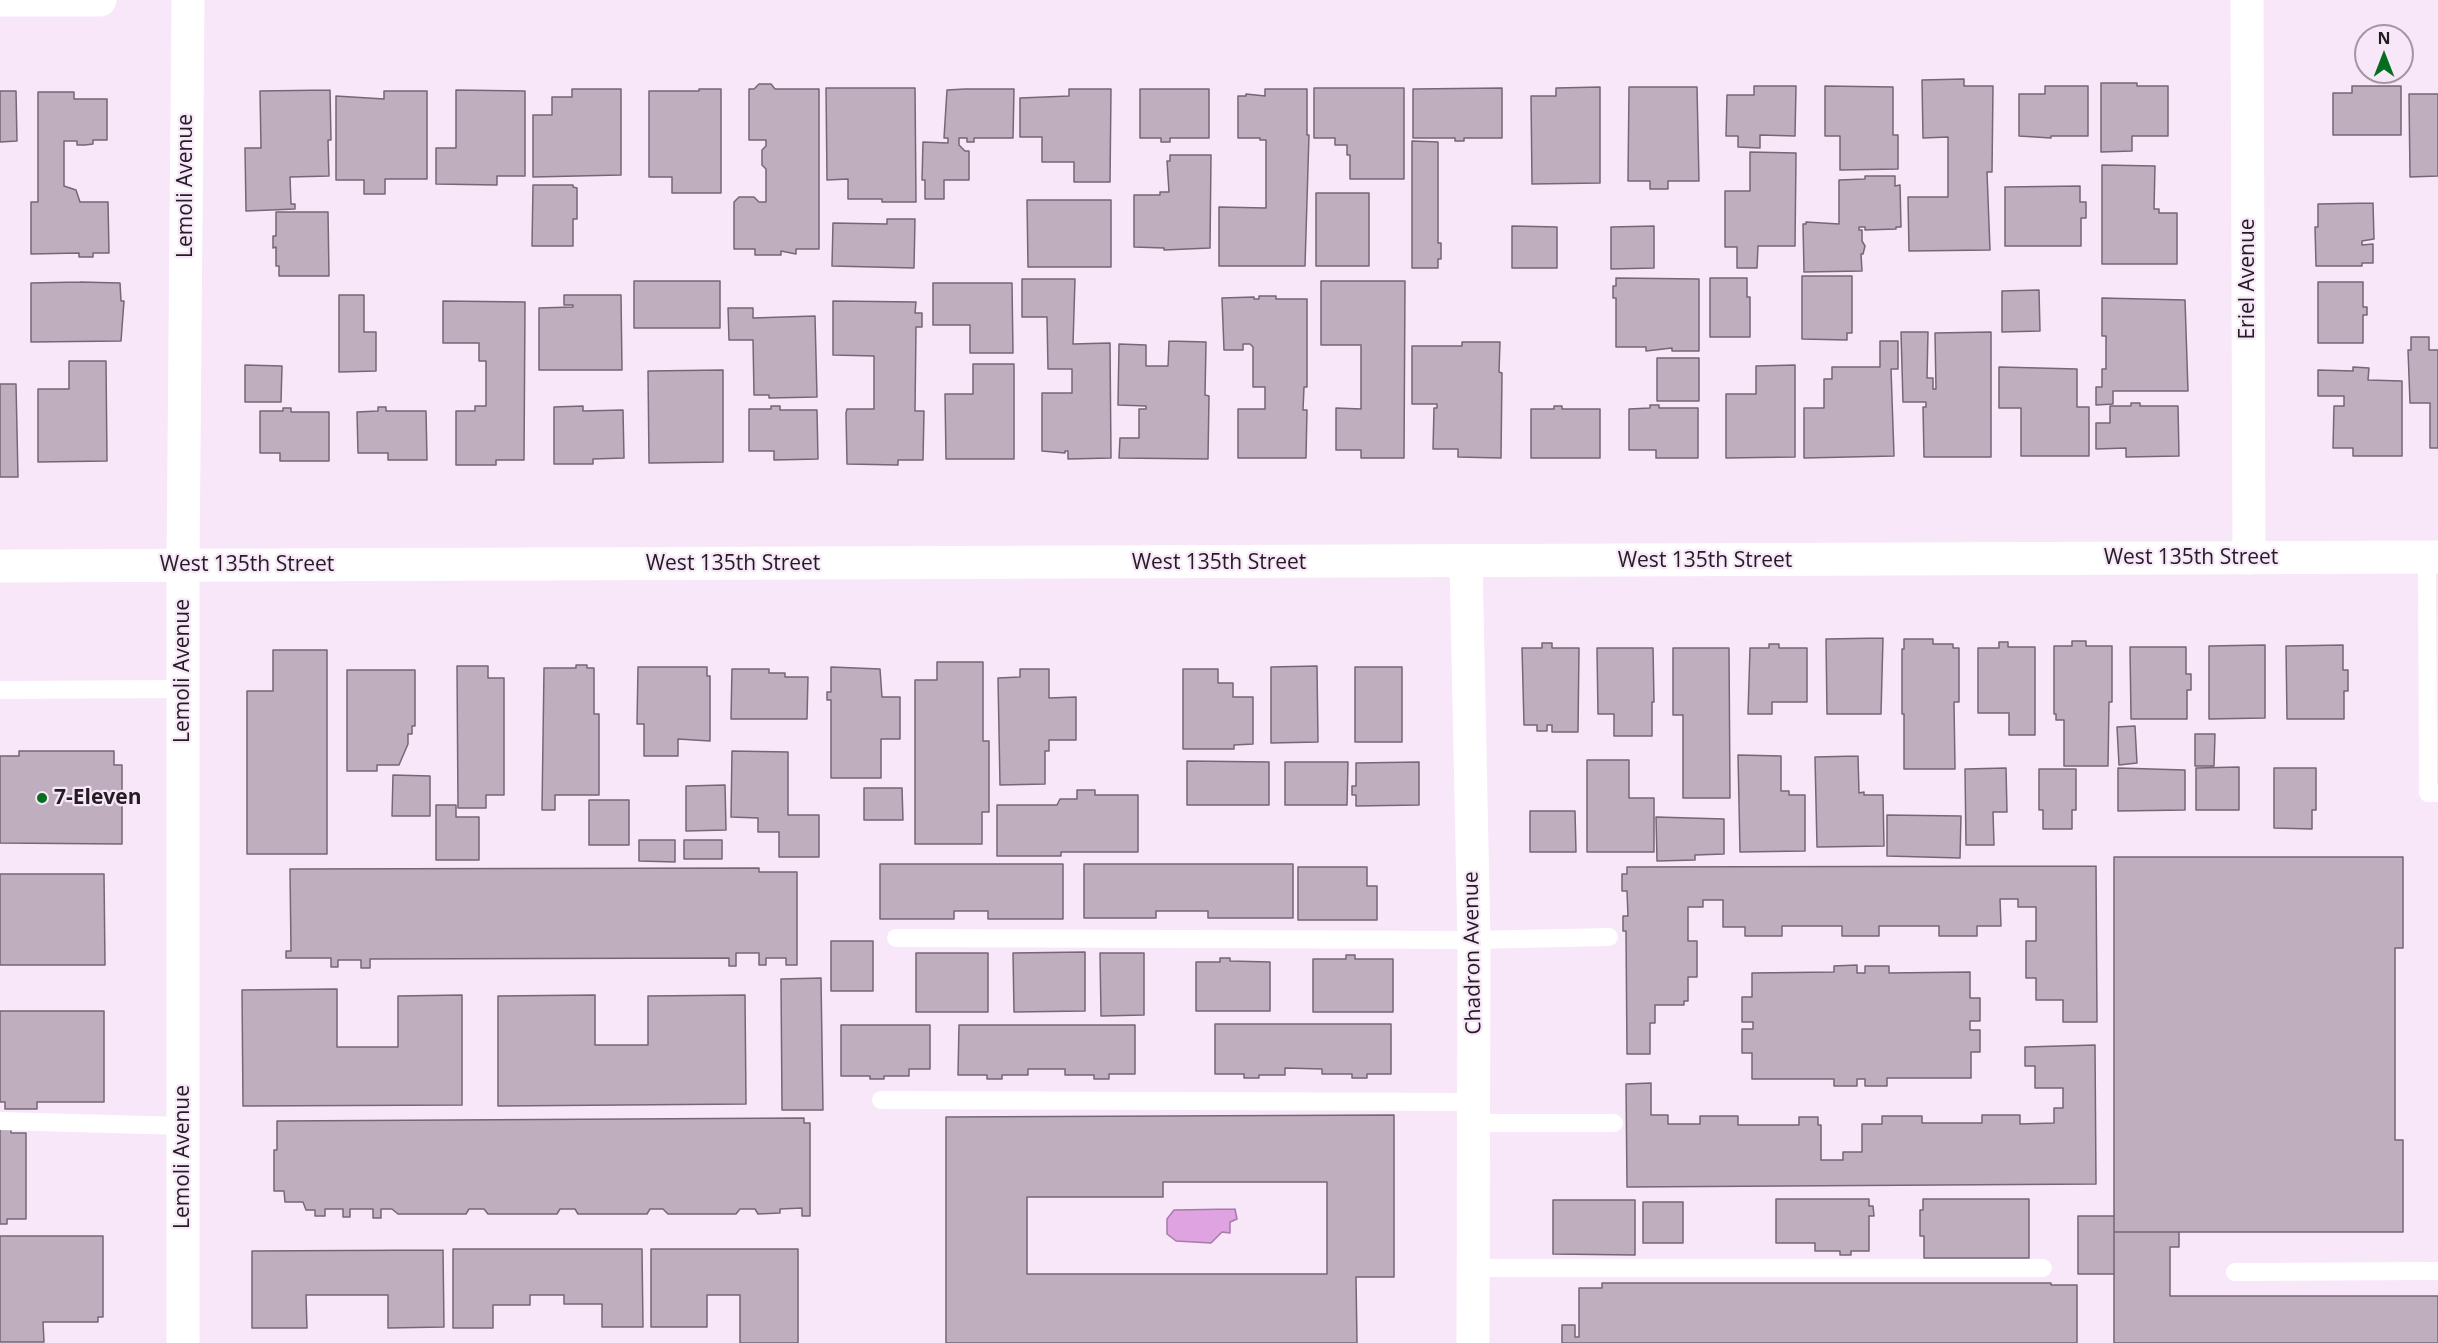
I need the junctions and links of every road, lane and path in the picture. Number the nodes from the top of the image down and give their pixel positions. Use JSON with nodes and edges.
{"nodes":[{"id":1,"x":0,"y":0,"type":"edge"},
{"id":2,"x":100,"y":0,"type":"edge"},
{"id":3,"x":188,"y":0,"type":"edge"},
{"id":4,"x":2247,"y":0,"type":"edge"},
{"id":5,"x":2432,"y":557,"type":"edge"},
{"id":6,"x":2249,"y":558,"type":"junction"},
{"id":7,"x":1466,"y":562,"type":"junction"},
{"id":8,"x":183,"y":565,"type":"junction"},
{"id":9,"x":0,"y":566,"type":"edge"},
{"id":10,"x":0,"y":690,"type":"edge"},
{"id":11,"x":183,"y":690,"type":"junction"},
{"id":12,"x":2438,"y":793,"type":"edge"},
{"id":13,"x":1609,"y":937,"type":"dead end"},
{"id":14,"x":896,"y":938,"type":"dead end"},
{"id":15,"x":1474,"y":940,"type":"junction"},
{"id":16,"x":881,"y":1100,"type":"dead end"},
{"id":17,"x":1474,"y":1113,"type":"junction"},
{"id":18,"x":0,"y":1121,"type":"edge"},
{"id":19,"x":1614,"y":1123,"type":"dead end"},
{"id":20,"x":184,"y":1126,"type":"junction"},
{"id":21,"x":1473,"y":1268,"type":"junction"},
{"id":22,"x":2043,"y":1268,"type":"dead end"},
{"id":23,"x":2438,"y":1271,"type":"edge"},
{"id":24,"x":2235,"y":1272,"type":"dead end"},
{"id":25,"x":183,"y":1343,"type":"edge"},
{"id":26,"x":1473,"y":1343,"type":"edge"}],
"edges":[{"from":1,"to":2,"type":"street"},
{"from":3,"to":8,"type":"street","name":"Lemoli Avenue"},
{"from":4,"to":6,"type":"street","name":"Eriel Avenue"},
{"from":5,"to":6,"type":"street","name":"West 135th Street"},
{"from":5,"to":12,"type":"lane"},
{"from":6,"to":7,"type":"street","name":"West 135th Street"},
{"from":7,"to":8,"type":"street","name":"West 135th Street"},
{"from":7,"to":15,"type":"street","name":"Chadron Avenue"},
{"from":8,"to":9,"type":"street","name":"West 135th Street"},
{"from":8,"to":11,"type":"street","name":"Lemoli Avenue"},
{"from":10,"to":11,"type":"lane"},
{"from":11,"to":20,"type":"street","name":"Lemoli Avenue"},
{"from":13,"to":15,"type":"lane"},
{"from":14,"to":15,"type":"lane"},
{"from":15,"to":17,"type":"street","name":"Chadron Avenue"},
{"from":16,"to":17,"type":"lane"},
{"from":17,"to":19,"type":"lane"},
{"from":17,"to":21,"type":"street","name":"Chadron Avenue"},
{"from":18,"to":20,"type":"lane"},
{"from":20,"to":25,"type":"street","name":"Lemoli Avenue"},
{"from":21,"to":22,"type":"lane"},
{"from":21,"to":26,"type":"street","name":"Chadron Avenue"},
{"from":23,"to":24,"type":"lane"}]}
